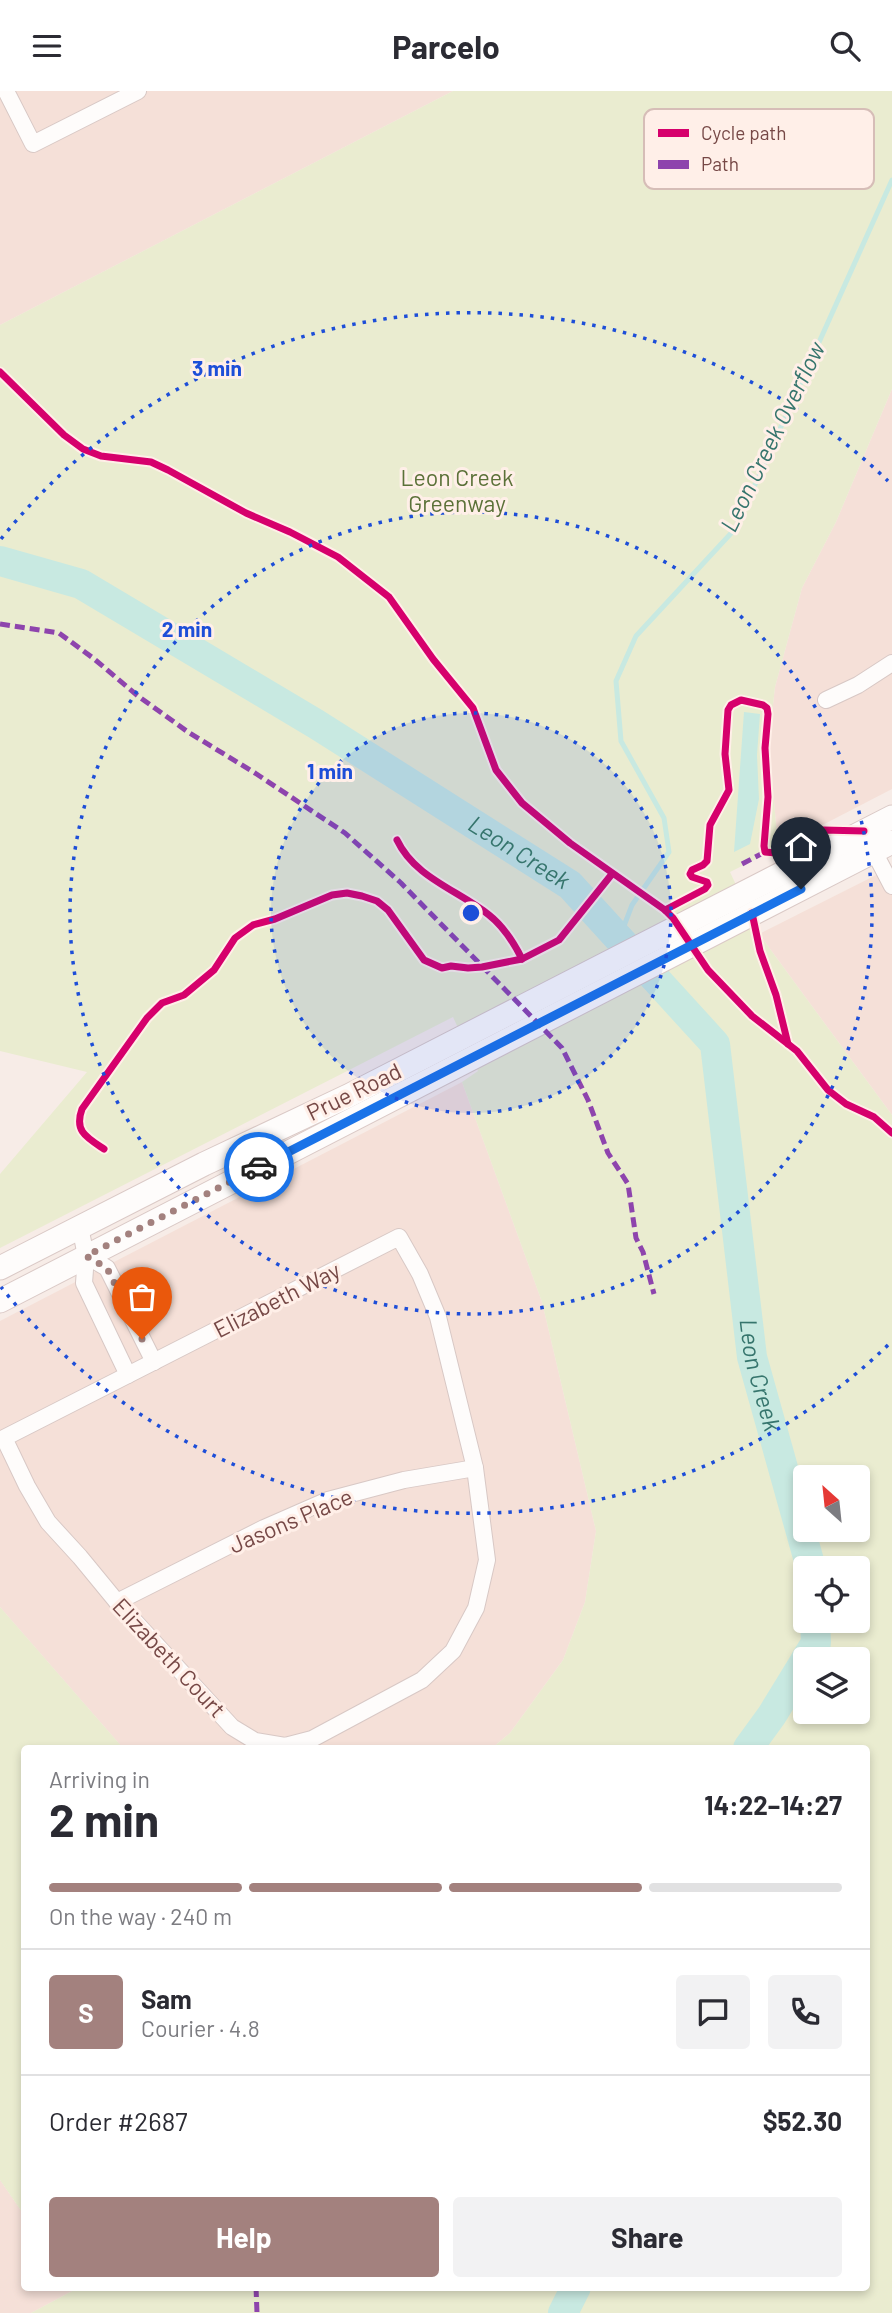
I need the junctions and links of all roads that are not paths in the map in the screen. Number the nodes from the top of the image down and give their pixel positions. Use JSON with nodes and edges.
{"nodes":[{"id":1,"x":6,"y":91,"type":"edge"},
{"id":2,"x":138,"y":91,"type":"edge"},
{"id":3,"x":892,"y":663,"type":"edge"},
{"id":4,"x":826,"y":701,"type":"dead end"},
{"id":5,"x":892,"y":817,"type":"edge"},
{"id":6,"x":877,"y":842,"type":"edge"},
{"id":7,"x":892,"y":886,"type":"edge"},
{"id":8,"x":455,"y":1053,"type":"junction"},
{"id":9,"x":80,"y":1227,"type":"junction"},
{"id":10,"x":399,"y":1237,"type":"joint"},
{"id":11,"x":86,"y":1256,"type":"junction"},
{"id":12,"x":0,"y":1268,"type":"edge"},
{"id":13,"x":0,"y":1301,"type":"edge"},
{"id":14,"x":154,"y":1362,"type":"junction"},
{"id":15,"x":128,"y":1375,"type":"junction"},
{"id":16,"x":4,"y":1439,"type":"joint"},
{"id":17,"x":475,"y":1468,"type":"junction"},
{"id":18,"x":117,"y":1602,"type":"junction"},
{"id":19,"x":275,"y":1745,"type":"edge"},
{"id":20,"x":292,"y":1745,"type":"edge"}],
"edges":[{"from":1,"to":2,"type":"street"},
{"from":3,"to":4,"type":"street"},
{"from":5,"to":6,"type":"main road","name":"Prue Road"},
{"from":6,"to":7,"type":"street"},
{"from":6,"to":8,"type":"main road","name":"Prue Road"},
{"from":8,"to":9,"type":"main road","name":"Prue Road"},
{"from":8,"to":11,"type":"main road","name":"Prue Road"},
{"from":9,"to":11,"type":"street"},
{"from":9,"to":12,"type":"main road","name":"Prue Road"},
{"from":10,"to":14,"type":"street","name":"Elizabeth Way"},
{"from":10,"to":17,"type":"street","name":"Elizabeth Court"},
{"from":11,"to":13,"type":"main road","name":"Prue Road"},
{"from":11,"to":14,"type":"street"},
{"from":11,"to":15,"type":"street"},
{"from":14,"to":15,"type":"street","name":"Elizabeth Way"},
{"from":15,"to":16,"type":"street","name":"Elizabeth Way"},
{"from":16,"to":18,"type":"street","name":"Elizabeth Court"},
{"from":17,"to":18,"type":"street","name":"Jasons Place"},
{"from":17,"to":20,"type":"street","name":"Elizabeth Court"},
{"from":18,"to":19,"type":"street","name":"Elizabeth Court"}]}
